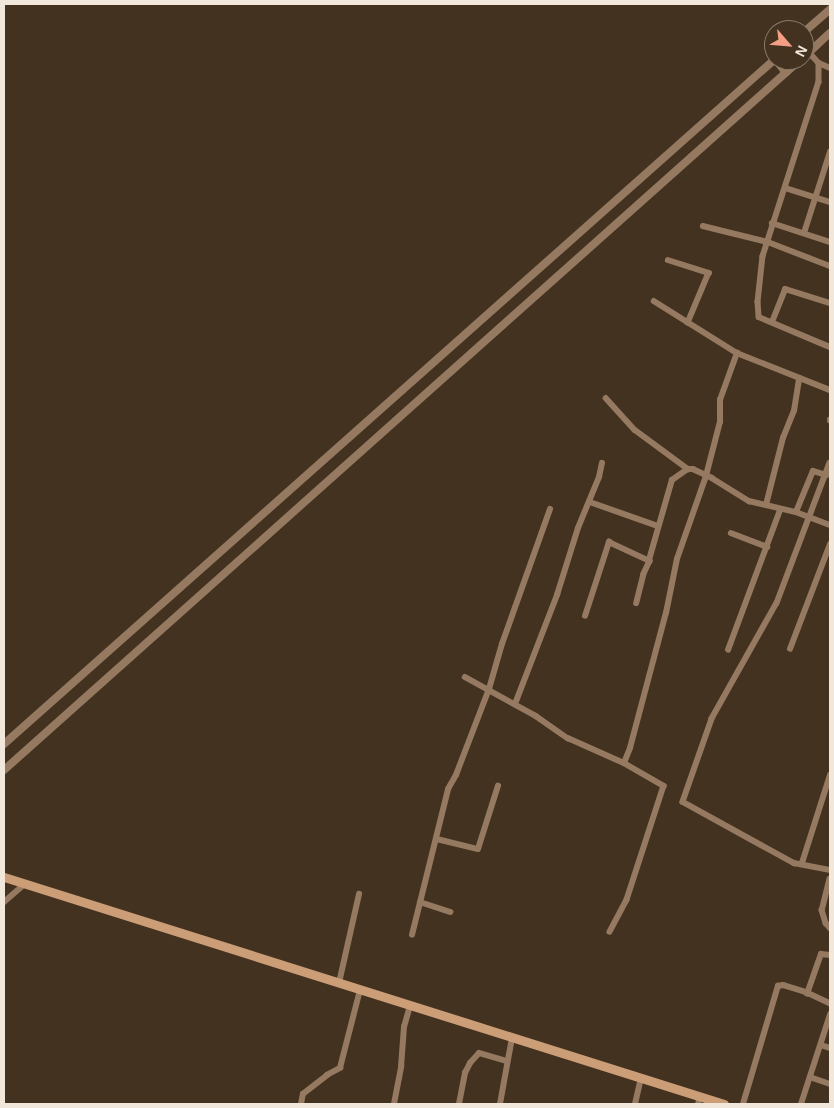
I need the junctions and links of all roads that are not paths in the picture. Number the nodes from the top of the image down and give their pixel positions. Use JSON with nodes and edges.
{"nodes":[{"id":1,"x":830,"y":9,"type":"edge"},
{"id":2,"x":814,"y":23,"type":"edge"},
{"id":3,"x":830,"y":33,"type":"edge"},
{"id":4,"x":814,"y":48,"type":"edge"},
{"id":5,"x":814,"y":59,"type":"edge"},
{"id":6,"x":819,"y":63,"type":"junction"},
{"id":7,"x":830,"y":68,"type":"edge"},
{"id":8,"x":764,"y":70,"type":"edge"},
{"id":9,"x":783,"y":70,"type":"edge"},
{"id":10,"x":789,"y":70,"type":"edge"},
{"id":11,"x":786,"y":73,"type":"junction"},
{"id":12,"x":830,"y":152,"type":"edge"},
{"id":13,"x":786,"y":188,"type":"junction"},
{"id":14,"x":815,"y":197,"type":"junction"},
{"id":15,"x":830,"y":202,"type":"edge"},
{"id":16,"x":772,"y":223,"type":"junction"},
{"id":17,"x":703,"y":226,"type":"dead end"},
{"id":18,"x":804,"y":233,"type":"junction"},
{"id":19,"x":768,"y":242,"type":"junction"},
{"id":20,"x":830,"y":242,"type":"edge"},
{"id":21,"x":668,"y":260,"type":"dead end"},
{"id":22,"x":830,"y":266,"type":"edge"},
{"id":23,"x":654,"y":301,"type":"dead end"},
{"id":24,"x":830,"y":303,"type":"edge"},
{"id":25,"x":772,"y":322,"type":"junction"},
{"id":26,"x":688,"y":323,"type":"junction"},
{"id":27,"x":830,"y":347,"type":"edge"},
{"id":28,"x":737,"y":353,"type":"junction"},
{"id":29,"x":799,"y":378,"type":"junction"},
{"id":30,"x":830,"y":390,"type":"edge"},
{"id":31,"x":606,"y":398,"type":"dead end"},
{"id":32,"x":602,"y":463,"type":"dead end"},
{"id":33,"x":830,"y":463,"type":"edge"},
{"id":34,"x":688,"y":469,"type":"junction"},
{"id":35,"x":826,"y":475,"type":"junction"},
{"id":36,"x":706,"y":476,"type":"junction"},
{"id":37,"x":590,"y":502,"type":"junction"},
{"id":38,"x":766,"y":505,"type":"junction"},
{"id":39,"x":550,"y":509,"type":"dead end"},
{"id":40,"x":780,"y":510,"type":"junction"},
{"id":41,"x":796,"y":512,"type":"junction"},
{"id":42,"x":810,"y":518,"type":"junction"},
{"id":43,"x":830,"y":525,"type":"edge"},
{"id":44,"x":658,"y":526,"type":"junction"},
{"id":45,"x":731,"y":534,"type":"dead end"},
{"id":46,"x":830,"y":544,"type":"edge"},
{"id":47,"x":767,"y":547,"type":"junction"},
{"id":48,"x":829,"y":553,"type":"edge"},
{"id":49,"x":649,"y":560,"type":"junction"},
{"id":50,"x":637,"y":603,"type":"dead end"},
{"id":51,"x":585,"y":616,"type":"dead end"},
{"id":52,"x":790,"y":649,"type":"dead end"},
{"id":53,"x":728,"y":650,"type":"dead end"},
{"id":54,"x":465,"y":677,"type":"dead end"},
{"id":55,"x":489,"y":689,"type":"junction"},
{"id":56,"x":515,"y":704,"type":"junction"},
{"id":57,"x":4,"y":744,"type":"edge"},
{"id":58,"x":624,"y":763,"type":"junction"},
{"id":59,"x":4,"y":770,"type":"edge"},
{"id":60,"x":830,"y":775,"type":"edge"},
{"id":61,"x":498,"y":786,"type":"dead end"},
{"id":62,"x":437,"y":839,"type":"junction"},
{"id":63,"x":802,"y":863,"type":"junction"},
{"id":64,"x":830,"y":870,"type":"edge"},
{"id":65,"x":4,"y":877,"type":"edge"},
{"id":66,"x":830,"y":880,"type":"edge"},
{"id":67,"x":25,"y":884,"type":"junction"},
{"id":68,"x":359,"y":894,"type":"dead end"},
{"id":69,"x":4,"y":902,"type":"edge"},
{"id":70,"x":420,"y":902,"type":"junction"},
{"id":71,"x":450,"y":912,"type":"dead end"},
{"id":72,"x":830,"y":928,"type":"edge"},
{"id":73,"x":610,"y":932,"type":"dead end"},
{"id":74,"x":412,"y":935,"type":"dead end"},
{"id":75,"x":830,"y":955,"type":"edge"},
{"id":76,"x":338,"y":983,"type":"junction"},
{"id":77,"x":360,"y":990,"type":"junction"},
{"id":78,"x":807,"y":994,"type":"junction"},
{"id":79,"x":830,"y":1002,"type":"edge"},
{"id":80,"x":410,"y":1006,"type":"junction"},
{"id":81,"x":830,"y":1015,"type":"edge"},
{"id":82,"x":512,"y":1038,"type":"junction"},
{"id":83,"x":821,"y":1045,"type":"junction"},
{"id":84,"x":830,"y":1048,"type":"edge"},
{"id":85,"x":507,"y":1061,"type":"junction"},
{"id":86,"x":810,"y":1077,"type":"junction"},
{"id":87,"x":641,"y":1078,"type":"junction"},
{"id":88,"x":830,"y":1084,"type":"edge"},
{"id":89,"x":699,"y":1101,"type":"edge"},
{"id":90,"x":711,"y":1102,"type":"edge"},
{"id":91,"x":300,"y":1104,"type":"edge"},
{"id":92,"x":394,"y":1104,"type":"edge"},
{"id":93,"x":460,"y":1104,"type":"edge"},
{"id":94,"x":500,"y":1104,"type":"edge"},
{"id":95,"x":634,"y":1104,"type":"edge"},
{"id":96,"x":724,"y":1104,"type":"edge"},
{"id":97,"x":743,"y":1104,"type":"edge"},
{"id":98,"x":801,"y":1104,"type":"edge"}],
"edges":[{"from":1,"to":2,"type":"street"},
{"from":3,"to":4,"type":"street"},
{"from":5,"to":6,"type":"street"},
{"from":6,"to":7,"type":"street"},
{"from":6,"to":13,"type":"street"},
{"from":8,"to":57,"type":"street"},
{"from":9,"to":11,"type":"street"},
{"from":10,"to":11,"type":"street"},
{"from":11,"to":59,"type":"street"},
{"from":12,"to":14,"type":"street"},
{"from":13,"to":14,"type":"street"},
{"from":13,"to":16,"type":"street"},
{"from":14,"to":15,"type":"street"},
{"from":14,"to":18,"type":"street"},
{"from":16,"to":18,"type":"street"},
{"from":16,"to":19,"type":"street"},
{"from":17,"to":19,"type":"street"},
{"from":18,"to":20,"type":"street"},
{"from":19,"to":22,"type":"street"},
{"from":19,"to":25,"type":"street"},
{"from":21,"to":26,"type":"street"},
{"from":23,"to":26,"type":"street"},
{"from":24,"to":25,"type":"street"},
{"from":25,"to":27,"type":"street"},
{"from":26,"to":28,"type":"street"},
{"from":28,"to":29,"type":"street"},
{"from":28,"to":36,"type":"street"},
{"from":29,"to":30,"type":"street"},
{"from":29,"to":38,"type":"street"},
{"from":31,"to":34,"type":"street"},
{"from":32,"to":37,"type":"street"},
{"from":33,"to":35,"type":"street"},
{"from":34,"to":36,"type":"street"},
{"from":34,"to":44,"type":"street"},
{"from":35,"to":41,"type":"street"},
{"from":35,"to":42,"type":"street"},
{"from":36,"to":38,"type":"street"},
{"from":36,"to":58,"type":"street"},
{"from":37,"to":44,"type":"street"},
{"from":37,"to":56,"type":"street"},
{"from":38,"to":40,"type":"street"},
{"from":39,"to":55,"type":"street"},
{"from":40,"to":41,"type":"street"},
{"from":40,"to":47,"type":"street"},
{"from":41,"to":42,"type":"street"},
{"from":42,"to":43,"type":"street"},
{"from":42,"to":63,"type":"street"},
{"from":44,"to":49,"type":"street"},
{"from":45,"to":47,"type":"street"},
{"from":46,"to":48,"type":"street"},
{"from":47,"to":53,"type":"street"},
{"from":48,"to":52,"type":"street"},
{"from":49,"to":50,"type":"street"},
{"from":49,"to":51,"type":"street"},
{"from":54,"to":55,"type":"street"},
{"from":55,"to":56,"type":"street"},
{"from":55,"to":62,"type":"street"},
{"from":56,"to":58,"type":"street"},
{"from":58,"to":73,"type":"street"},
{"from":60,"to":63,"type":"street"},
{"from":61,"to":62,"type":"street"},
{"from":62,"to":70,"type":"street"},
{"from":63,"to":64,"type":"street"},
{"from":65,"to":67,"type":"main road"},
{"from":66,"to":72,"type":"street"},
{"from":67,"to":69,"type":"street"},
{"from":67,"to":76,"type":"main road"},
{"from":68,"to":76,"type":"street"},
{"from":70,"to":71,"type":"street"},
{"from":70,"to":74,"type":"street"},
{"from":75,"to":78,"type":"street"},
{"from":76,"to":77,"type":"main road"},
{"from":77,"to":80,"type":"main road"},
{"from":77,"to":91,"type":"street"},
{"from":78,"to":79,"type":"street"},
{"from":78,"to":97,"type":"street"},
{"from":80,"to":82,"type":"main road"},
{"from":80,"to":92,"type":"street"},
{"from":81,"to":83,"type":"street"},
{"from":82,"to":85,"type":"street"},
{"from":82,"to":87,"type":"main road"},
{"from":83,"to":84,"type":"street"},
{"from":83,"to":86,"type":"street"},
{"from":85,"to":93,"type":"street"},
{"from":85,"to":94,"type":"street"},
{"from":86,"to":88,"type":"street"},
{"from":86,"to":98,"type":"street"},
{"from":87,"to":89,"type":"main road"},
{"from":87,"to":95,"type":"street"},
{"from":89,"to":90,"type":"main road"},
{"from":90,"to":96,"type":"main road"}]}
